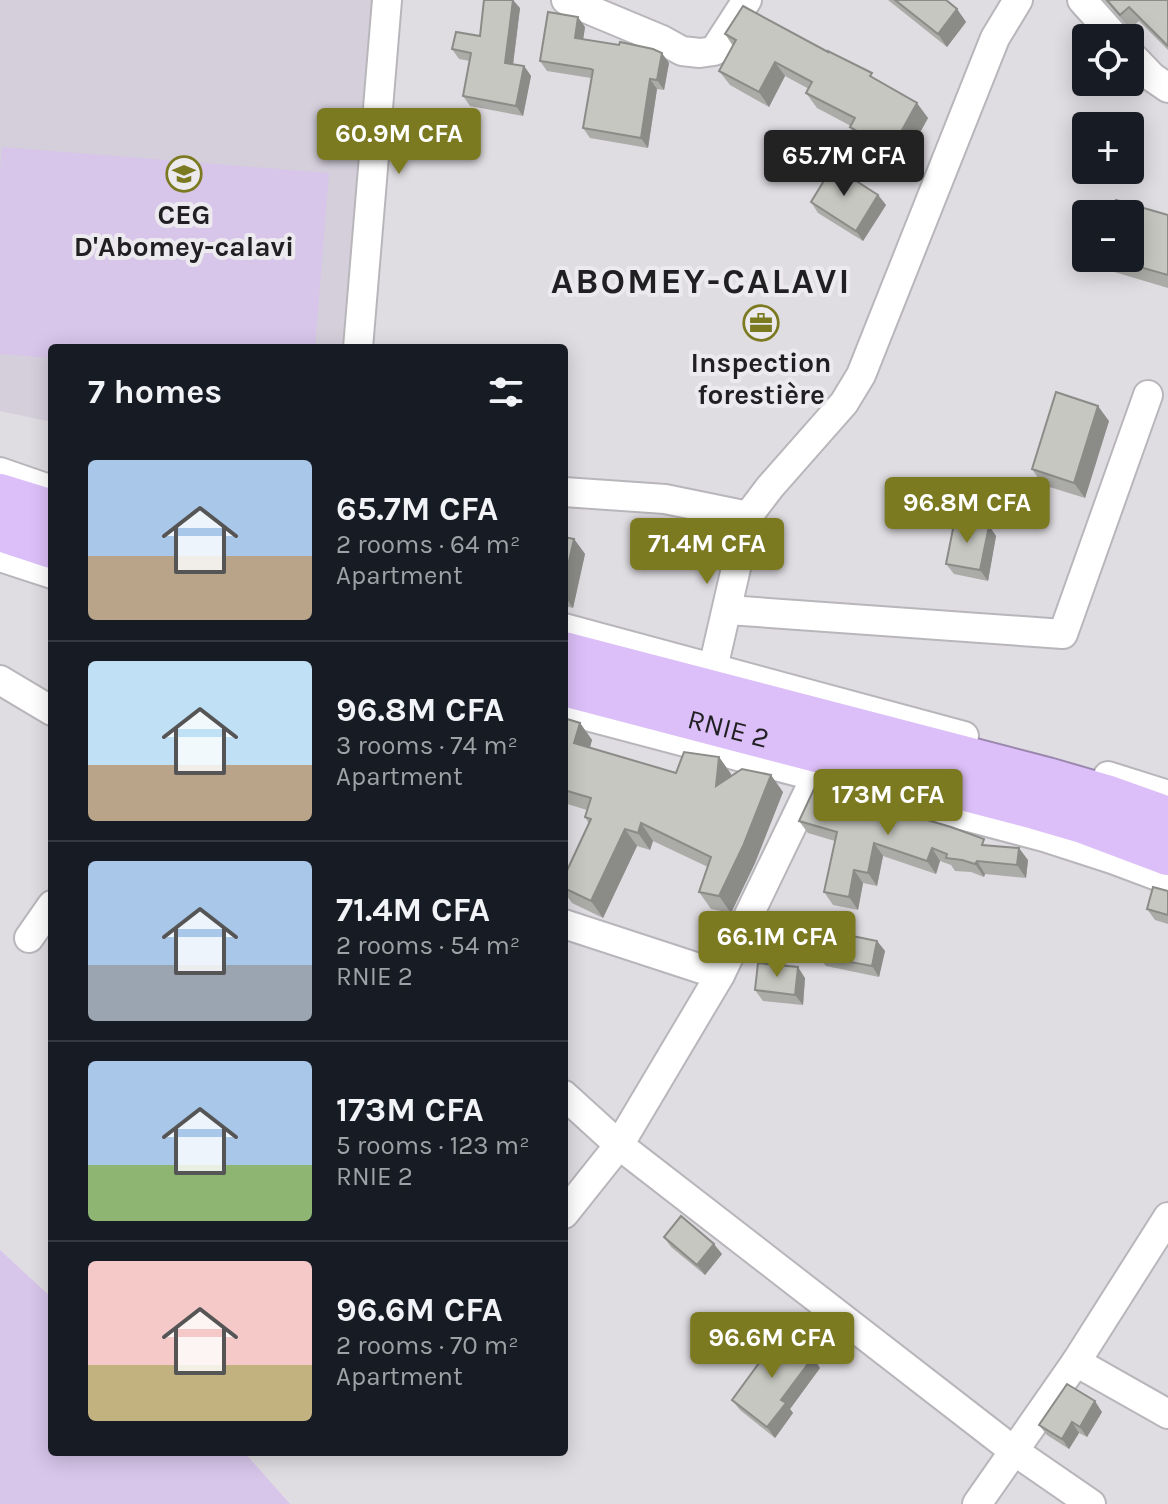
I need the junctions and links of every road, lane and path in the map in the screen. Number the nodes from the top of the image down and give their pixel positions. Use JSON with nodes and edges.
{"nodes":[{"id":1,"x":387,"y":0,"type":"edge"},
{"id":2,"x":566,"y":0,"type":"edge"},
{"id":3,"x":747,"y":0,"type":"edge"},
{"id":4,"x":1018,"y":0,"type":"edge"},
{"id":5,"x":1082,"y":0,"type":"edge"},
{"id":6,"x":1103,"y":24,"type":"edge"},
{"id":7,"x":1144,"y":69,"type":"edge"},
{"id":8,"x":1168,"y":88,"type":"edge"},
{"id":9,"x":358,"y":344,"type":"edge"},
{"id":10,"x":1148,"y":395,"type":"dead end"},
{"id":11,"x":0,"y":472,"type":"edge"},
{"id":12,"x":48,"y":489,"type":"edge"},
{"id":13,"x":568,"y":492,"type":"edge"},
{"id":14,"x":0,"y":495,"type":"edge"},
{"id":15,"x":48,"y":510,"type":"edge"},
{"id":16,"x":748,"y":516,"type":"junction"},
{"id":17,"x":0,"y":530,"type":"edge"},
{"id":18,"x":48,"y":546,"type":"edge"},
{"id":19,"x":0,"y":557,"type":"edge"},
{"id":20,"x":48,"y":573,"type":"edge"},
{"id":21,"x":728,"y":610,"type":"junction"},
{"id":22,"x":568,"y":629,"type":"edge"},
{"id":23,"x":568,"y":654,"type":"edge"},
{"id":24,"x":713,"y":668,"type":"junction"},
{"id":25,"x":0,"y":680,"type":"edge"},
{"id":26,"x":568,"y":686,"type":"edge"},
{"id":27,"x":48,"y":709,"type":"edge"},
{"id":28,"x":568,"y":711,"type":"edge"},
{"id":29,"x":816,"y":776,"type":"junction"},
{"id":30,"x":1168,"y":795,"type":"edge"},
{"id":31,"x":1168,"y":818,"type":"edge"},
{"id":32,"x":1168,"y":854,"type":"edge"},
{"id":33,"x":1168,"y":880,"type":"edge"},
{"id":34,"x":48,"y":911,"type":"edge"},
{"id":35,"x":568,"y":925,"type":"edge"},
{"id":36,"x":29,"y":938,"type":"dead end"},
{"id":37,"x":720,"y":975,"type":"junction"},
{"id":38,"x":568,"y":1099,"type":"edge"},
{"id":39,"x":619,"y":1145,"type":"junction"},
{"id":40,"x":568,"y":1209,"type":"edge"},
{"id":41,"x":1168,"y":1217,"type":"edge"},
{"id":42,"x":1076,"y":1362,"type":"junction"},
{"id":43,"x":1168,"y":1414,"type":"edge"},
{"id":44,"x":1014,"y":1451,"type":"junction"},
{"id":45,"x":977,"y":1504,"type":"edge"},
{"id":46,"x":1091,"y":1504,"type":"edge"}],
"edges":[{"from":1,"to":9,"type":"street"},
{"from":2,"to":3,"type":"street"},
{"from":4,"to":16,"type":"street"},
{"from":5,"to":6,"type":"street"},
{"from":7,"to":8,"type":"street"},
{"from":10,"to":21,"type":"street"},
{"from":11,"to":12,"type":"street"},
{"from":13,"to":16,"type":"street"},
{"from":14,"to":15,"type":"highway"},
{"from":16,"to":21,"type":"street"},
{"from":17,"to":18,"type":"highway"},
{"from":19,"to":20,"type":"street"},
{"from":21,"to":24,"type":"street"},
{"from":22,"to":24,"type":"street"},
{"from":23,"to":31,"type":"highway","name":"RNIE 2","number":"RNIE 2"},
{"from":24,"to":30,"type":"street"},
{"from":25,"to":27,"type":"street"},
{"from":26,"to":32,"type":"highway","name":"RNIE 2","number":"RNIE 2"},
{"from":28,"to":29,"type":"street"},
{"from":29,"to":33,"type":"street"},
{"from":29,"to":37,"type":"street"},
{"from":34,"to":36,"type":"street"},
{"from":35,"to":37,"type":"street"},
{"from":37,"to":39,"type":"street"},
{"from":38,"to":39,"type":"street"},
{"from":39,"to":40,"type":"street"},
{"from":39,"to":44,"type":"street"},
{"from":41,"to":42,"type":"street"},
{"from":42,"to":43,"type":"street"},
{"from":42,"to":44,"type":"street"},
{"from":44,"to":45,"type":"street"},
{"from":44,"to":46,"type":"street"}]}
